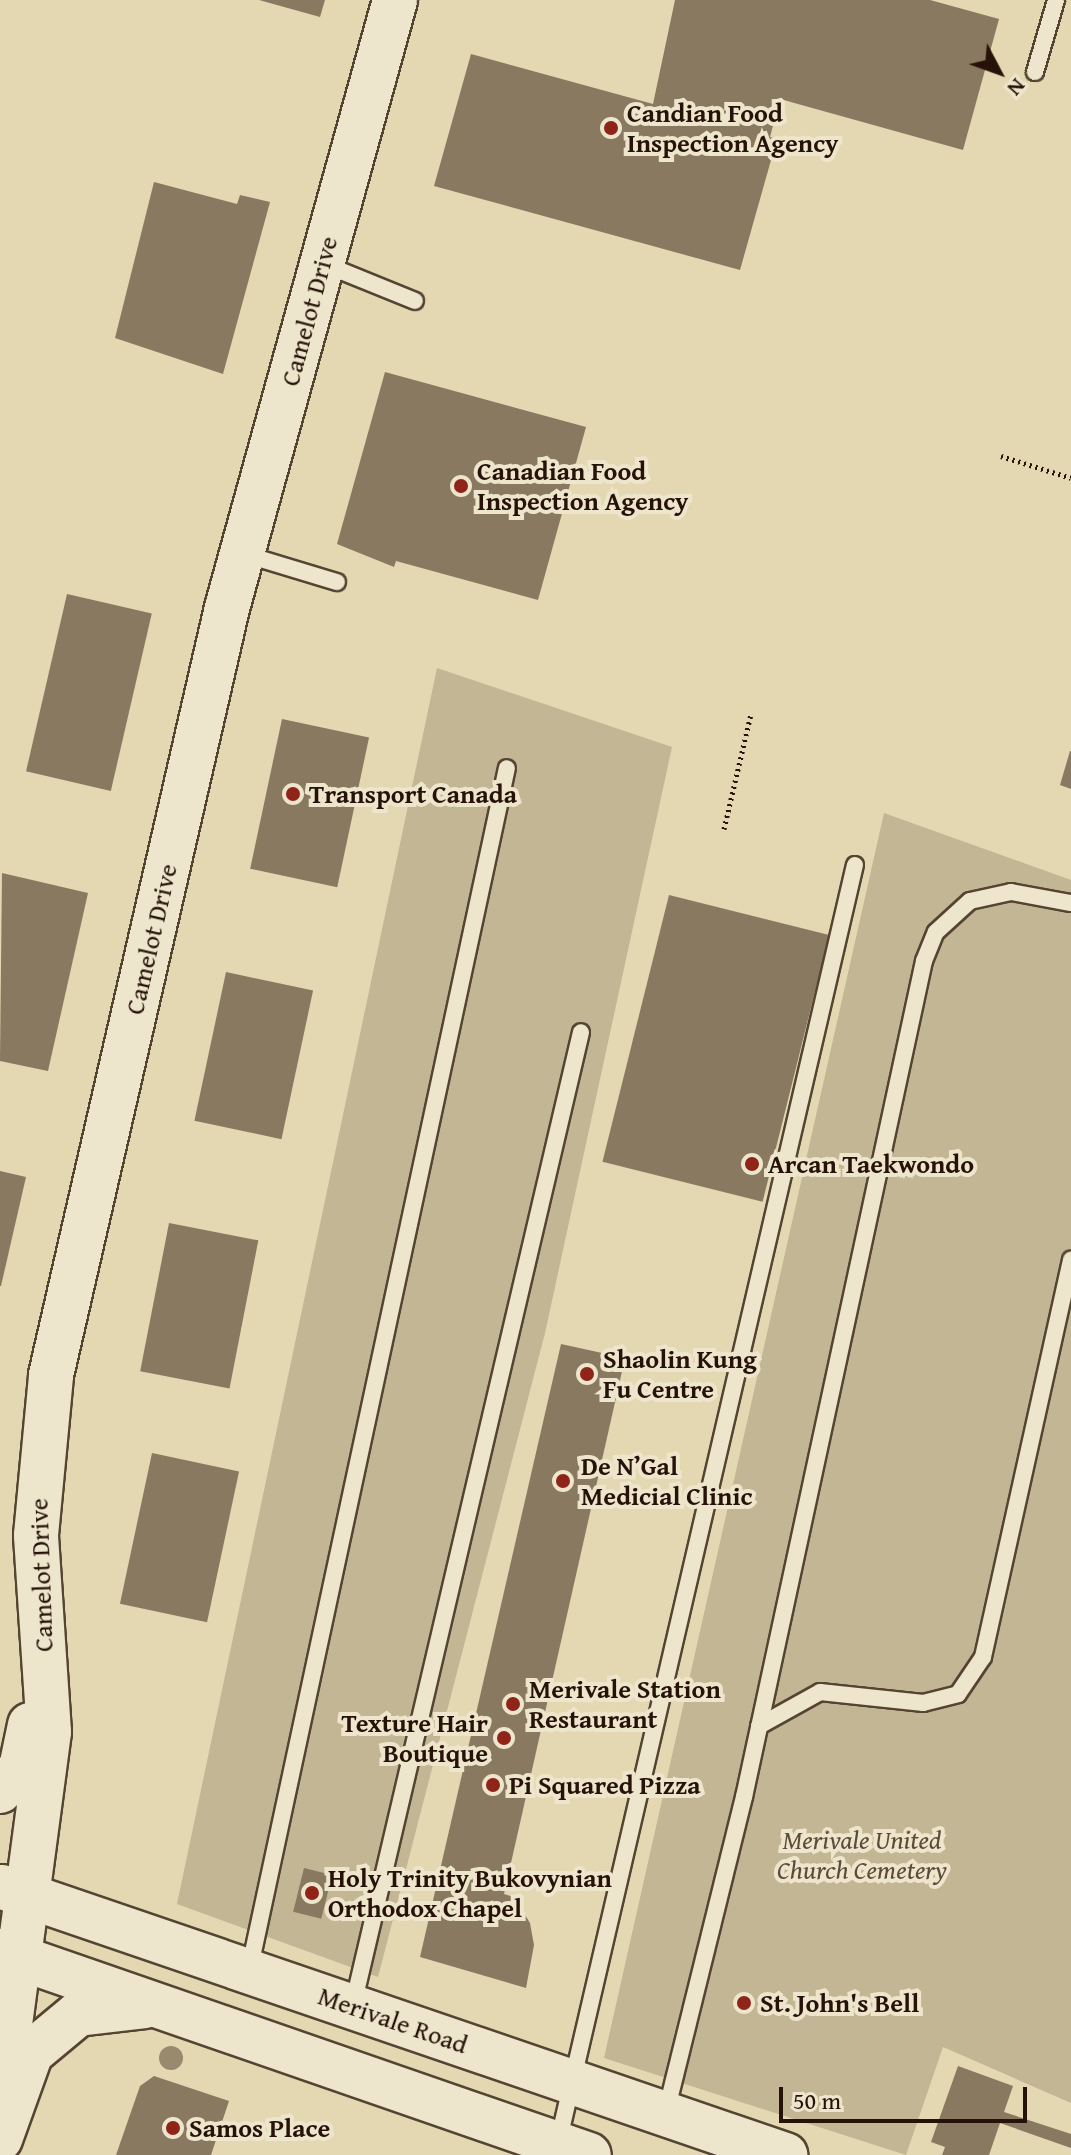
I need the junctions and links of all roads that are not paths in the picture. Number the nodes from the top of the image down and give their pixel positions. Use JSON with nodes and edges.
{"nodes":[{"id":1,"x":395,"y":0,"type":"edge"},
{"id":2,"x":1056,"y":0,"type":"edge"},
{"id":3,"x":1035,"y":72,"type":"dead end"},
{"id":4,"x":322,"y":263,"type":"junction"},
{"id":5,"x":415,"y":301,"type":"dead end"},
{"id":6,"x":242,"y":553,"type":"junction"},
{"id":7,"x":337,"y":582,"type":"dead end"},
{"id":8,"x":507,"y":768,"type":"dead end"},
{"id":9,"x":855,"y":865,"type":"dead end"},
{"id":10,"x":1071,"y":903,"type":"edge"},
{"id":11,"x":581,"y":1032,"type":"dead end"},
{"id":12,"x":1071,"y":1260,"type":"edge"},
{"id":13,"x":42,"y":1628,"type":"junction"},
{"id":14,"x":759,"y":1726,"type":"junction"},
{"id":15,"x":0,"y":1791,"type":"edge"},
{"id":16,"x":14,"y":1891,"type":"edge"},
{"id":17,"x":10,"y":1955,"type":"edge"},
{"id":18,"x":249,"y":1972,"type":"junction"},
{"id":19,"x":163,"y":2005,"type":"junction"},
{"id":20,"x":353,"y":2007,"type":"junction"},
{"id":21,"x":575,"y":2082,"type":"junction"},
{"id":22,"x":0,"y":2099,"type":"edge"},
{"id":23,"x":665,"y":2114,"type":"junction"},
{"id":24,"x":0,"y":2139,"type":"edge"},
{"id":25,"x":573,"y":2150,"type":"edge"},
{"id":26,"x":785,"y":2155,"type":"edge"}],
"edges":[{"from":1,"to":4,"type":"street","name":"Camelot Drive"},
{"from":2,"to":3,"type":"lane"},
{"from":4,"to":5,"type":"lane"},
{"from":4,"to":6,"type":"street","name":"Camelot Drive"},
{"from":6,"to":7,"type":"lane"},
{"from":6,"to":13,"type":"street","name":"Camelot Drive"},
{"from":8,"to":18,"type":"lane"},
{"from":9,"to":21,"type":"lane"},
{"from":10,"to":14,"type":"lane"},
{"from":11,"to":20,"type":"lane"},
{"from":12,"to":14,"type":"lane"},
{"from":13,"to":15,"type":"street"},
{"from":13,"to":16,"type":"street","name":"Camelot Drive"},
{"from":14,"to":23,"type":"lane"},
{"from":16,"to":17,"type":"street","name":"Camelot Drive"},
{"from":16,"to":18,"type":"street","name":"Merivale Road"},
{"from":17,"to":19,"type":"street"},
{"from":17,"to":22,"type":"street","name":"Camelot Drive"},
{"from":18,"to":20,"type":"street","name":"Merivale Road"},
{"from":19,"to":24,"type":"street"},
{"from":19,"to":25,"type":"street"},
{"from":20,"to":21,"type":"street","name":"Merivale Road"},
{"from":21,"to":23,"type":"street","name":"Merivale Road"},
{"from":21,"to":25,"type":"lane"},
{"from":23,"to":26,"type":"street","name":"Merivale Road"}]}
